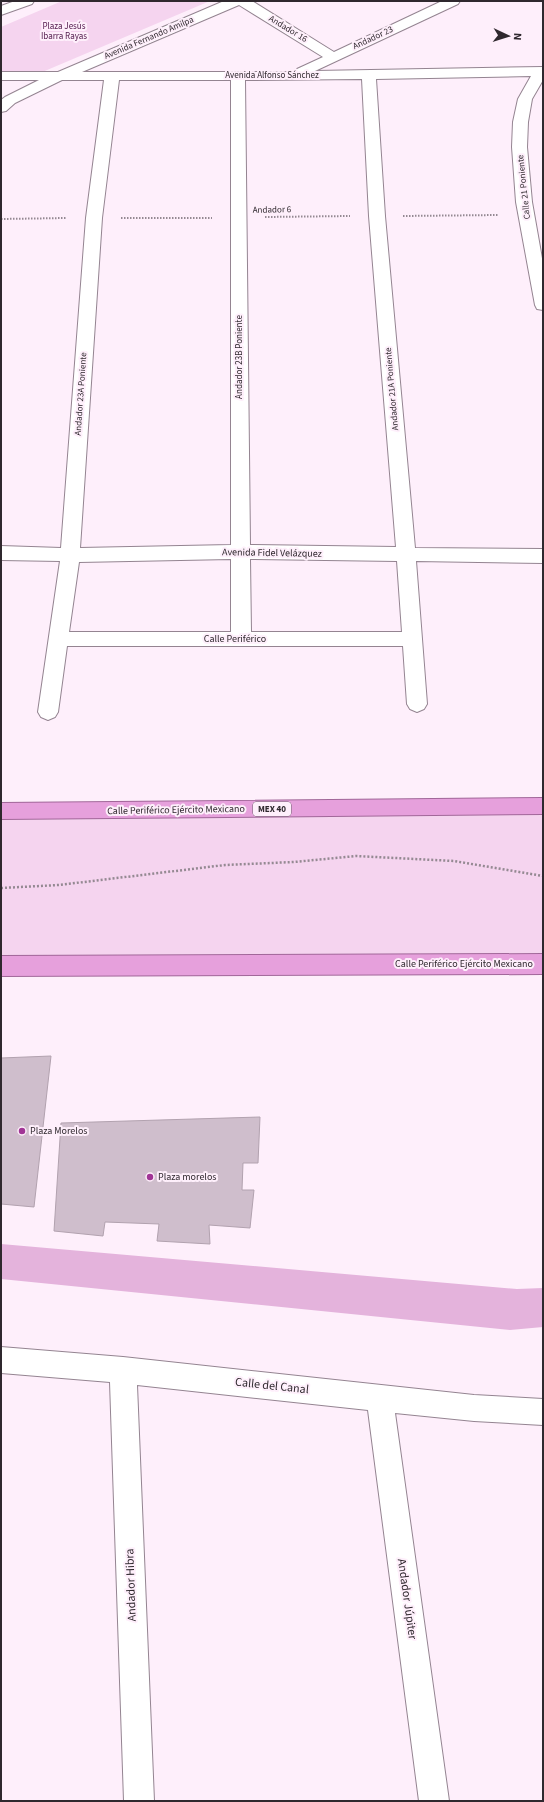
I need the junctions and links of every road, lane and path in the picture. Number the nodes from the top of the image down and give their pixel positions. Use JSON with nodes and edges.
{"nodes":[{"id":1,"x":27,"y":1,"type":"edge"},
{"id":2,"x":236,"y":1,"type":"edge"},
{"id":3,"x":242,"y":1,"type":"edge"},
{"id":4,"x":453,"y":1,"type":"edge"},
{"id":5,"x":2,"y":9,"type":"edge"},
{"id":6,"x":334,"y":57,"type":"junction"},
{"id":7,"x":543,"y":72,"type":"edge"},
{"id":8,"x":369,"y":74,"type":"junction"},
{"id":9,"x":62,"y":75,"type":"junction"},
{"id":10,"x":1,"y":76,"type":"edge"},
{"id":11,"x":112,"y":76,"type":"junction"},
{"id":12,"x":238,"y":76,"type":"junction"},
{"id":13,"x":293,"y":76,"type":"junction"},
{"id":14,"x":1,"y":108,"type":"edge"},
{"id":15,"x":526,"y":215,"type":"junction"},
{"id":16,"x":377,"y":216,"type":"junction"},
{"id":17,"x":94,"y":218,"type":"junction"},
{"id":18,"x":239,"y":218,"type":"junction"},
{"id":19,"x":1,"y":219,"type":"edge"},
{"id":20,"x":543,"y":305,"type":"edge"},
{"id":21,"x":239,"y":552,"type":"junction"},
{"id":22,"x":1,"y":553,"type":"edge"},
{"id":23,"x":70,"y":555,"type":"junction"},
{"id":24,"x":406,"y":555,"type":"junction"},
{"id":25,"x":543,"y":556,"type":"edge"},
{"id":26,"x":58,"y":639,"type":"junction"},
{"id":27,"x":241,"y":639,"type":"junction"},
{"id":28,"x":412,"y":639,"type":"junction"},
{"id":29,"x":417,"y":704,"type":"dead end"},
{"id":30,"x":48,"y":712,"type":"dead end"},
{"id":31,"x":543,"y":806,"type":"edge"},
{"id":32,"x":1,"y":811,"type":"edge"},
{"id":33,"x":543,"y":876,"type":"edge"},
{"id":34,"x":1,"y":888,"type":"edge"},
{"id":35,"x":543,"y":964,"type":"edge"},
{"id":36,"x":1,"y":966,"type":"edge"},
{"id":37,"x":1,"y":1360,"type":"edge"},
{"id":38,"x":123,"y":1370,"type":"junction"},
{"id":39,"x":380,"y":1397,"type":"junction"},
{"id":40,"x":543,"y":1412,"type":"edge"},
{"id":41,"x":139,"y":1801,"type":"edge"},
{"id":42,"x":434,"y":1801,"type":"edge"}],
"edges":[{"from":1,"to":5,"type":"street"},
{"from":2,"to":9,"type":"street","name":"Avenida Fernando Amilpa"},
{"from":3,"to":6,"type":"street","name":"Andador 16"},
{"from":4,"to":6,"type":"street","name":"Andador 23"},
{"from":6,"to":13,"type":"street","name":"Andador 23"},
{"from":7,"to":8,"type":"street","name":"Avenida Alfonso Sánchez"},
{"from":7,"to":15,"type":"street","name":"Calle 21 Poniente"},
{"from":8,"to":13,"type":"street","name":"Avenida Alfonso Sánchez"},
{"from":8,"to":16,"type":"street","name":"Andador 21A Poniente"},
{"from":9,"to":10,"type":"street","name":"Avenida Alfonso Sánchez"},
{"from":9,"to":11,"type":"street","name":"Avenida Alfonso Sánchez"},
{"from":9,"to":14,"type":"street","name":"Avenida Fernando Amilpa"},
{"from":11,"to":12,"type":"street","name":"Avenida Alfonso Sánchez"},
{"from":11,"to":17,"type":"street","name":"Andador 23A Poniente"},
{"from":12,"to":13,"type":"street","name":"Avenida Alfonso Sánchez"},
{"from":12,"to":18,"type":"street","name":"Andador 23B Poniente"},
{"from":15,"to":16,"type":"path","name":"Andador 6"},
{"from":15,"to":20,"type":"street","name":"Calle 21 Poniente"},
{"from":16,"to":18,"type":"path","name":"Andador 6"},
{"from":16,"to":24,"type":"street","name":"Andador 21A Poniente"},
{"from":17,"to":18,"type":"path","name":"Andador 6"},
{"from":17,"to":19,"type":"path","name":"Andador 6"},
{"from":17,"to":23,"type":"street","name":"Andador 23A Poniente"},
{"from":18,"to":21,"type":"street","name":"Andador 23B Poniente"},
{"from":21,"to":23,"type":"street","name":"Avenida Fidel Velázquez"},
{"from":21,"to":24,"type":"street","name":"Avenida Fidel Velázquez"},
{"from":21,"to":27,"type":"street","name":"Andador 23B Poniente"},
{"from":22,"to":23,"type":"street","name":"Avenida Fidel Velázquez"},
{"from":23,"to":26,"type":"street","name":"Andador 23A Poniente"},
{"from":24,"to":25,"type":"street","name":"Avenida Fidel Velázquez"},
{"from":24,"to":28,"type":"street","name":"Andador 21A Poniente"},
{"from":26,"to":27,"type":"street","name":"Calle Periférico"},
{"from":26,"to":30,"type":"street","name":"Andador 23A Poniente"},
{"from":27,"to":28,"type":"street","name":"Calle Periférico"},
{"from":28,"to":29,"type":"street","name":"Andador 21A Poniente"},
{"from":31,"to":32,"type":"highway","name":"Calle Periférico Ejército Mexicano","number":"MEX 40"},
{"from":33,"to":34,"type":"path"},
{"from":35,"to":36,"type":"highway","name":"Calle Periférico Ejército Mexicano"},
{"from":37,"to":38,"type":"street","name":"Calle del Canal"},
{"from":38,"to":39,"type":"street","name":"Calle del Canal"},
{"from":38,"to":41,"type":"street","name":"Andador Hibra"},
{"from":39,"to":40,"type":"street","name":"Calle del Canal"},
{"from":39,"to":42,"type":"street","name":"Andador Júpiter"}]}
